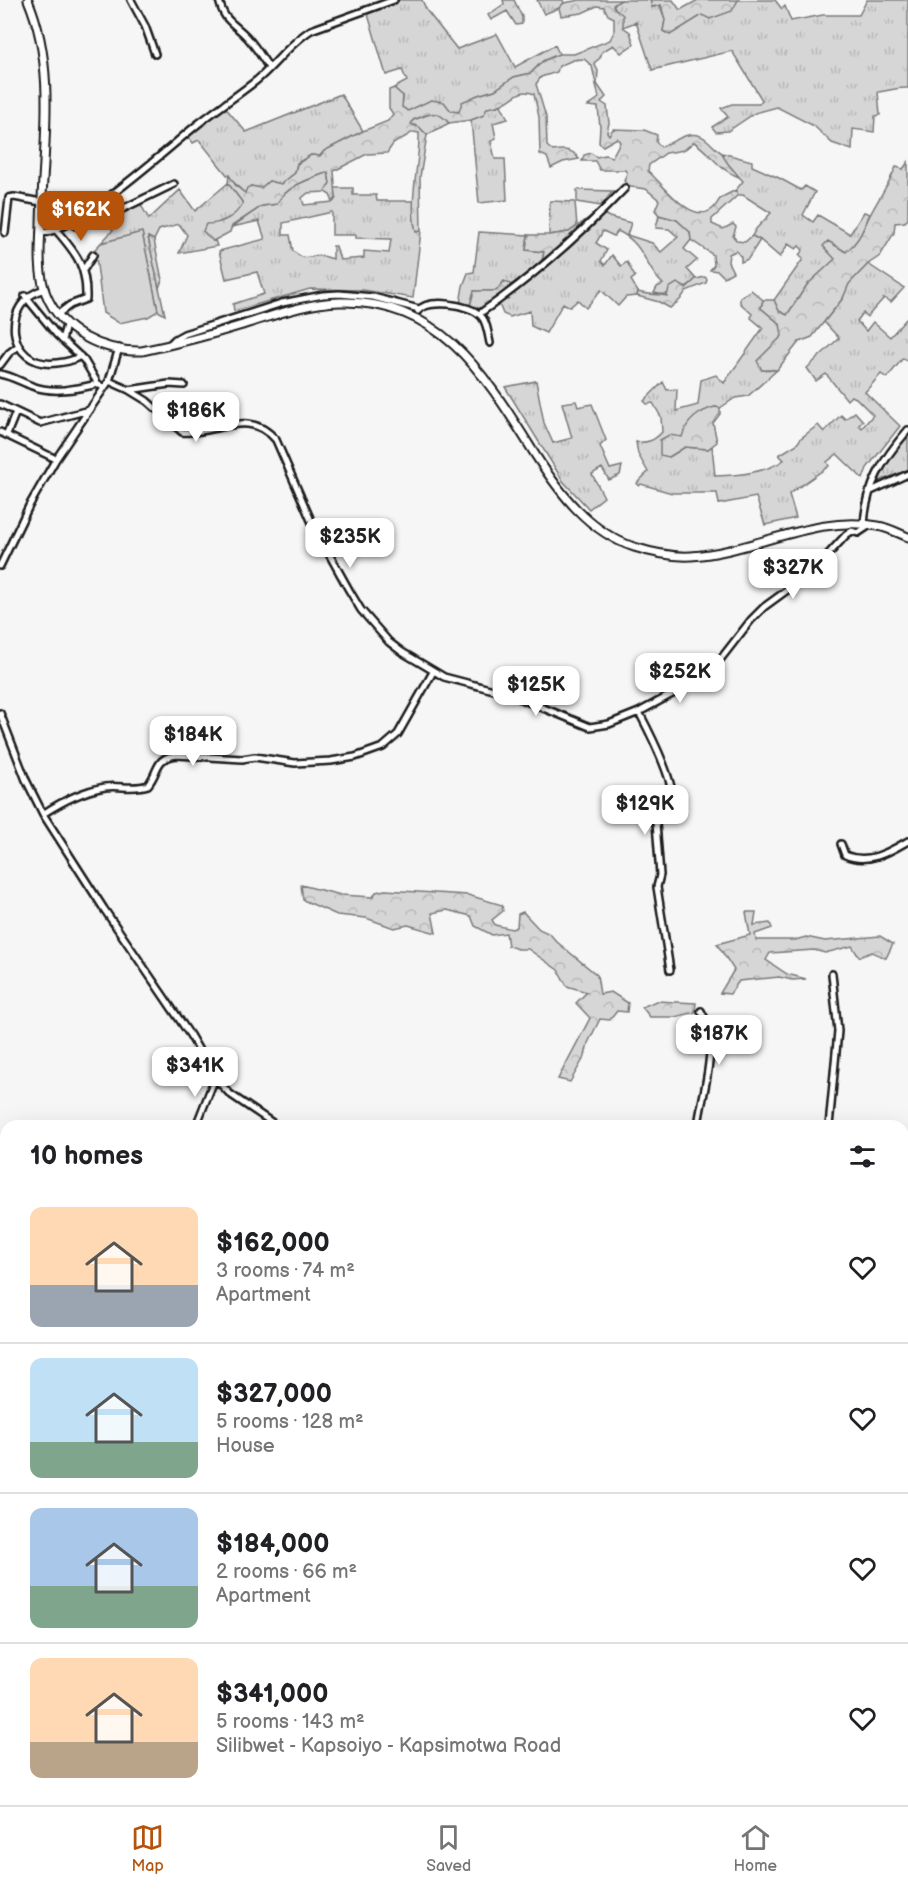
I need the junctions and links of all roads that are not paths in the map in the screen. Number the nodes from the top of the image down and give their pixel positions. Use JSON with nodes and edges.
{"nodes":[{"id":1,"x":28,"y":0,"type":"edge"},
{"id":2,"x":131,"y":0,"type":"edge"},
{"id":3,"x":219,"y":0,"type":"edge"},
{"id":4,"x":394,"y":0,"type":"edge"},
{"id":5,"x":155,"y":54,"type":"dead end"},
{"id":6,"x":269,"y":68,"type":"junction"},
{"id":7,"x":174,"y":184,"type":"dead end"},
{"id":8,"x":625,"y":188,"type":"dead end"},
{"id":9,"x":41,"y":202,"type":"junction"},
{"id":10,"x":70,"y":223,"type":"junction"},
{"id":11,"x":56,"y":231,"type":"junction"},
{"id":12,"x":5,"y":233,"type":"dead end"},
{"id":13,"x":40,"y":233,"type":"junction"},
{"id":14,"x":93,"y":255,"type":"dead end"},
{"id":15,"x":84,"y":269,"type":"junction"},
{"id":16,"x":45,"y":289,"type":"junction"},
{"id":17,"x":26,"y":296,"type":"junction"},
{"id":18,"x":419,"y":309,"type":"junction"},
{"id":19,"x":58,"y":314,"type":"junction"},
{"id":20,"x":479,"y":314,"type":"junction"},
{"id":21,"x":415,"y":318,"type":"junction"},
{"id":22,"x":66,"y":325,"type":"junction"},
{"id":23,"x":62,"y":340,"type":"junction"},
{"id":24,"x":489,"y":343,"type":"dead end"},
{"id":25,"x":169,"y":345,"type":"junction"},
{"id":26,"x":17,"y":347,"type":"junction"},
{"id":27,"x":119,"y":348,"type":"junction"},
{"id":28,"x":80,"y":357,"type":"junction"},
{"id":29,"x":0,"y":364,"type":"edge"},
{"id":30,"x":0,"y":374,"type":"edge"},
{"id":31,"x":110,"y":381,"type":"junction"},
{"id":32,"x":98,"y":384,"type":"junction"},
{"id":33,"x":184,"y":385,"type":"dead end"},
{"id":34,"x":104,"y":388,"type":"junction"},
{"id":35,"x":129,"y":390,"type":"junction"},
{"id":36,"x":0,"y":404,"type":"edge"},
{"id":37,"x":89,"y":410,"type":"junction"},
{"id":38,"x":16,"y":412,"type":"junction"},
{"id":39,"x":908,"y":430,"type":"edge"},
{"id":40,"x":0,"y":432,"type":"edge"},
{"id":41,"x":7,"y":434,"type":"junction"},
{"id":42,"x":56,"y":459,"type":"junction"},
{"id":43,"x":908,"y":474,"type":"edge"},
{"id":44,"x":868,"y":492,"type":"junction"},
{"id":45,"x":867,"y":525,"type":"junction"},
{"id":46,"x":908,"y":537,"type":"edge"},
{"id":47,"x":2,"y":554,"type":"edge"},
{"id":48,"x":0,"y":566,"type":"edge"},
{"id":49,"x":433,"y":672,"type":"junction"},
{"id":50,"x":639,"y":712,"type":"junction"},
{"id":51,"x":0,"y":713,"type":"edge"},
{"id":52,"x":43,"y":814,"type":"junction"},
{"id":53,"x":908,"y":841,"type":"edge"},
{"id":54,"x":841,"y":844,"type":"dead end"},
{"id":55,"x":670,"y":970,"type":"dead end"},
{"id":56,"x":832,"y":974,"type":"dead end"},
{"id":57,"x":701,"y":1011,"type":"dead end"},
{"id":58,"x":215,"y":1078,"type":"junction"},
{"id":59,"x":198,"y":1120,"type":"edge"},
{"id":60,"x":268,"y":1120,"type":"edge"},
{"id":61,"x":699,"y":1120,"type":"edge"},
{"id":62,"x":830,"y":1120,"type":"edge"}],
"edges":[{"from":1,"to":9,"type":"main road"},
{"from":2,"to":5,"type":"street"},
{"from":3,"to":6,"type":"street"},
{"from":4,"to":6,"type":"street"},
{"from":6,"to":10,"type":"street"},
{"from":7,"to":10,"type":"street"},
{"from":8,"to":20,"type":"street"},
{"from":9,"to":12,"type":"street"},
{"from":9,"to":13,"type":"main road"},
{"from":10,"to":11,"type":"street"},
{"from":11,"to":13,"type":"street"},
{"from":11,"to":15,"type":"street"},
{"from":13,"to":16,"type":"main road"},
{"from":14,"to":15,"type":"street"},
{"from":15,"to":19,"type":"street"},
{"from":16,"to":17,"type":"street"},
{"from":16,"to":19,"type":"main road"},
{"from":17,"to":23,"type":"street"},
{"from":17,"to":26,"type":"street"},
{"from":18,"to":20,"type":"street"},
{"from":18,"to":21,"type":"street"},
{"from":18,"to":25,"type":"street"},
{"from":19,"to":22,"type":"main road"},
{"from":20,"to":24,"type":"street"},
{"from":21,"to":25,"type":"main road"},
{"from":21,"to":45,"type":"main road"},
{"from":22,"to":23,"type":"street"},
{"from":22,"to":27,"type":"main road"},
{"from":23,"to":28,"type":"street"},
{"from":25,"to":27,"type":"main road"},
{"from":26,"to":28,"type":"street"},
{"from":26,"to":29,"type":"street"},
{"from":27,"to":31,"type":"street"},
{"from":28,"to":32,"type":"street"},
{"from":30,"to":32,"type":"street"},
{"from":31,"to":34,"type":"street"},
{"from":31,"to":35,"type":"street"},
{"from":32,"to":34,"type":"street"},
{"from":33,"to":35,"type":"street"},
{"from":34,"to":37,"type":"street"},
{"from":35,"to":49,"type":"street"},
{"from":36,"to":38,"type":"street"},
{"from":37,"to":38,"type":"street"},
{"from":37,"to":42,"type":"street"},
{"from":38,"to":41,"type":"street"},
{"from":39,"to":44,"type":"street"},
{"from":40,"to":41,"type":"street"},
{"from":41,"to":42,"type":"street"},
{"from":42,"to":47,"type":"street"},
{"from":43,"to":44,"type":"street"},
{"from":44,"to":45,"type":"street"},
{"from":45,"to":46,"type":"main road"},
{"from":45,"to":50,"type":"street"},
{"from":47,"to":48,"type":"street"},
{"from":49,"to":50,"type":"street"},
{"from":49,"to":52,"type":"street"},
{"from":50,"to":55,"type":"street"},
{"from":51,"to":52,"type":"street"},
{"from":52,"to":58,"type":"street"},
{"from":53,"to":54,"type":"street"},
{"from":56,"to":62,"type":"street"},
{"from":57,"to":61,"type":"street"},
{"from":58,"to":59,"type":"street"},
{"from":58,"to":60,"type":"street"}]}
